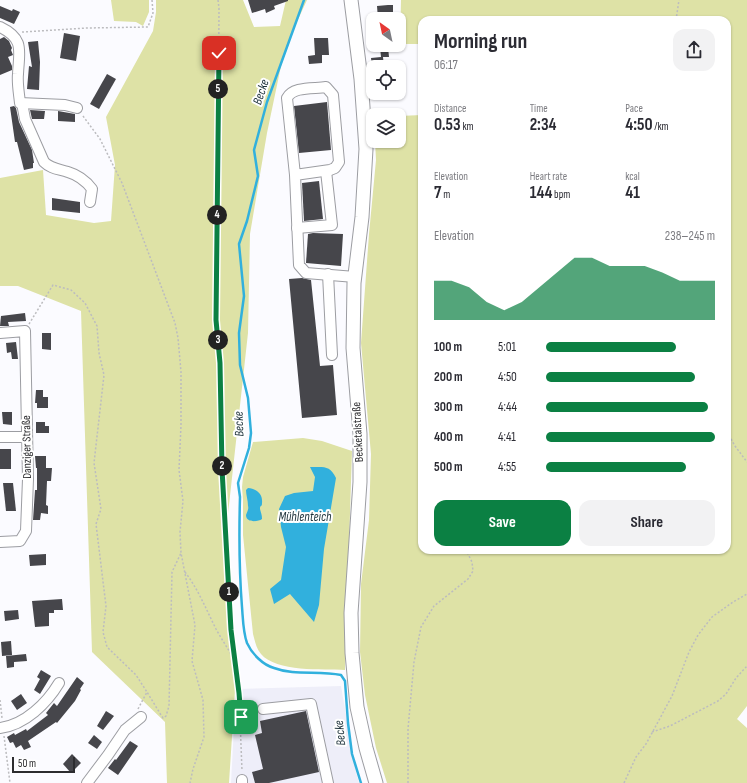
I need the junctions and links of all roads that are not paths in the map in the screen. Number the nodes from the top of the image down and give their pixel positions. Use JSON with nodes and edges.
{"nodes":[{"id":1,"x":351,"y":0,"type":"edge"},
{"id":2,"x":0,"y":26,"type":"edge"},
{"id":3,"x":22,"y":103,"type":"junction"},
{"id":4,"x":77,"y":108,"type":"road end"},
{"id":5,"x":326,"y":171,"type":"junction"},
{"id":6,"x":294,"y":175,"type":"junction"},
{"id":7,"x":90,"y":202,"type":"dead end"},
{"id":8,"x":297,"y":228,"type":"junction"},
{"id":9,"x":328,"y":274,"type":"junction"},
{"id":10,"x":355,"y":276,"type":"junction"},
{"id":11,"x":0,"y":334,"type":"edge"},
{"id":12,"x":332,"y":355,"type":"dead end"},
{"id":13,"x":0,"y":437,"type":"edge"},
{"id":14,"x":27,"y":437,"type":"junction"},
{"id":15,"x":0,"y":542,"type":"edge"},
{"id":16,"x":60,"y":682,"type":"dead end"},
{"id":17,"x":263,"y":709,"type":"road end"},
{"id":18,"x":141,"y":716,"type":"road end"},
{"id":19,"x":1,"y":728,"type":"edge"},
{"id":20,"x":87,"y":783,"type":"edge"},
{"id":21,"x":328,"y":783,"type":"edge"},
{"id":22,"x":376,"y":783,"type":"edge"}],
"edges":[{"from":1,"to":10,"type":"main road","name":"Becketalstraße"},
{"from":2,"to":3,"type":"street"},
{"from":3,"to":4,"type":"street"},
{"from":3,"to":7,"type":"street"},
{"from":5,"to":6,"type":"street"},
{"from":5,"to":6,"type":"street"},
{"from":5,"to":8,"type":"street"},
{"from":6,"to":8,"type":"street"},
{"from":8,"to":9,"type":"street"},
{"from":9,"to":10,"type":"street"},
{"from":9,"to":12,"type":"street"},
{"from":10,"to":22,"type":"main road","name":"Becketalstraße"},
{"from":11,"to":14,"type":"street","name":"Danziger Straße"},
{"from":13,"to":14,"type":"street"},
{"from":14,"to":15,"type":"street","name":"Danziger Straße"},
{"from":16,"to":19,"type":"street"},
{"from":17,"to":21,"type":"street"},
{"from":18,"to":20,"type":"street"}]}
